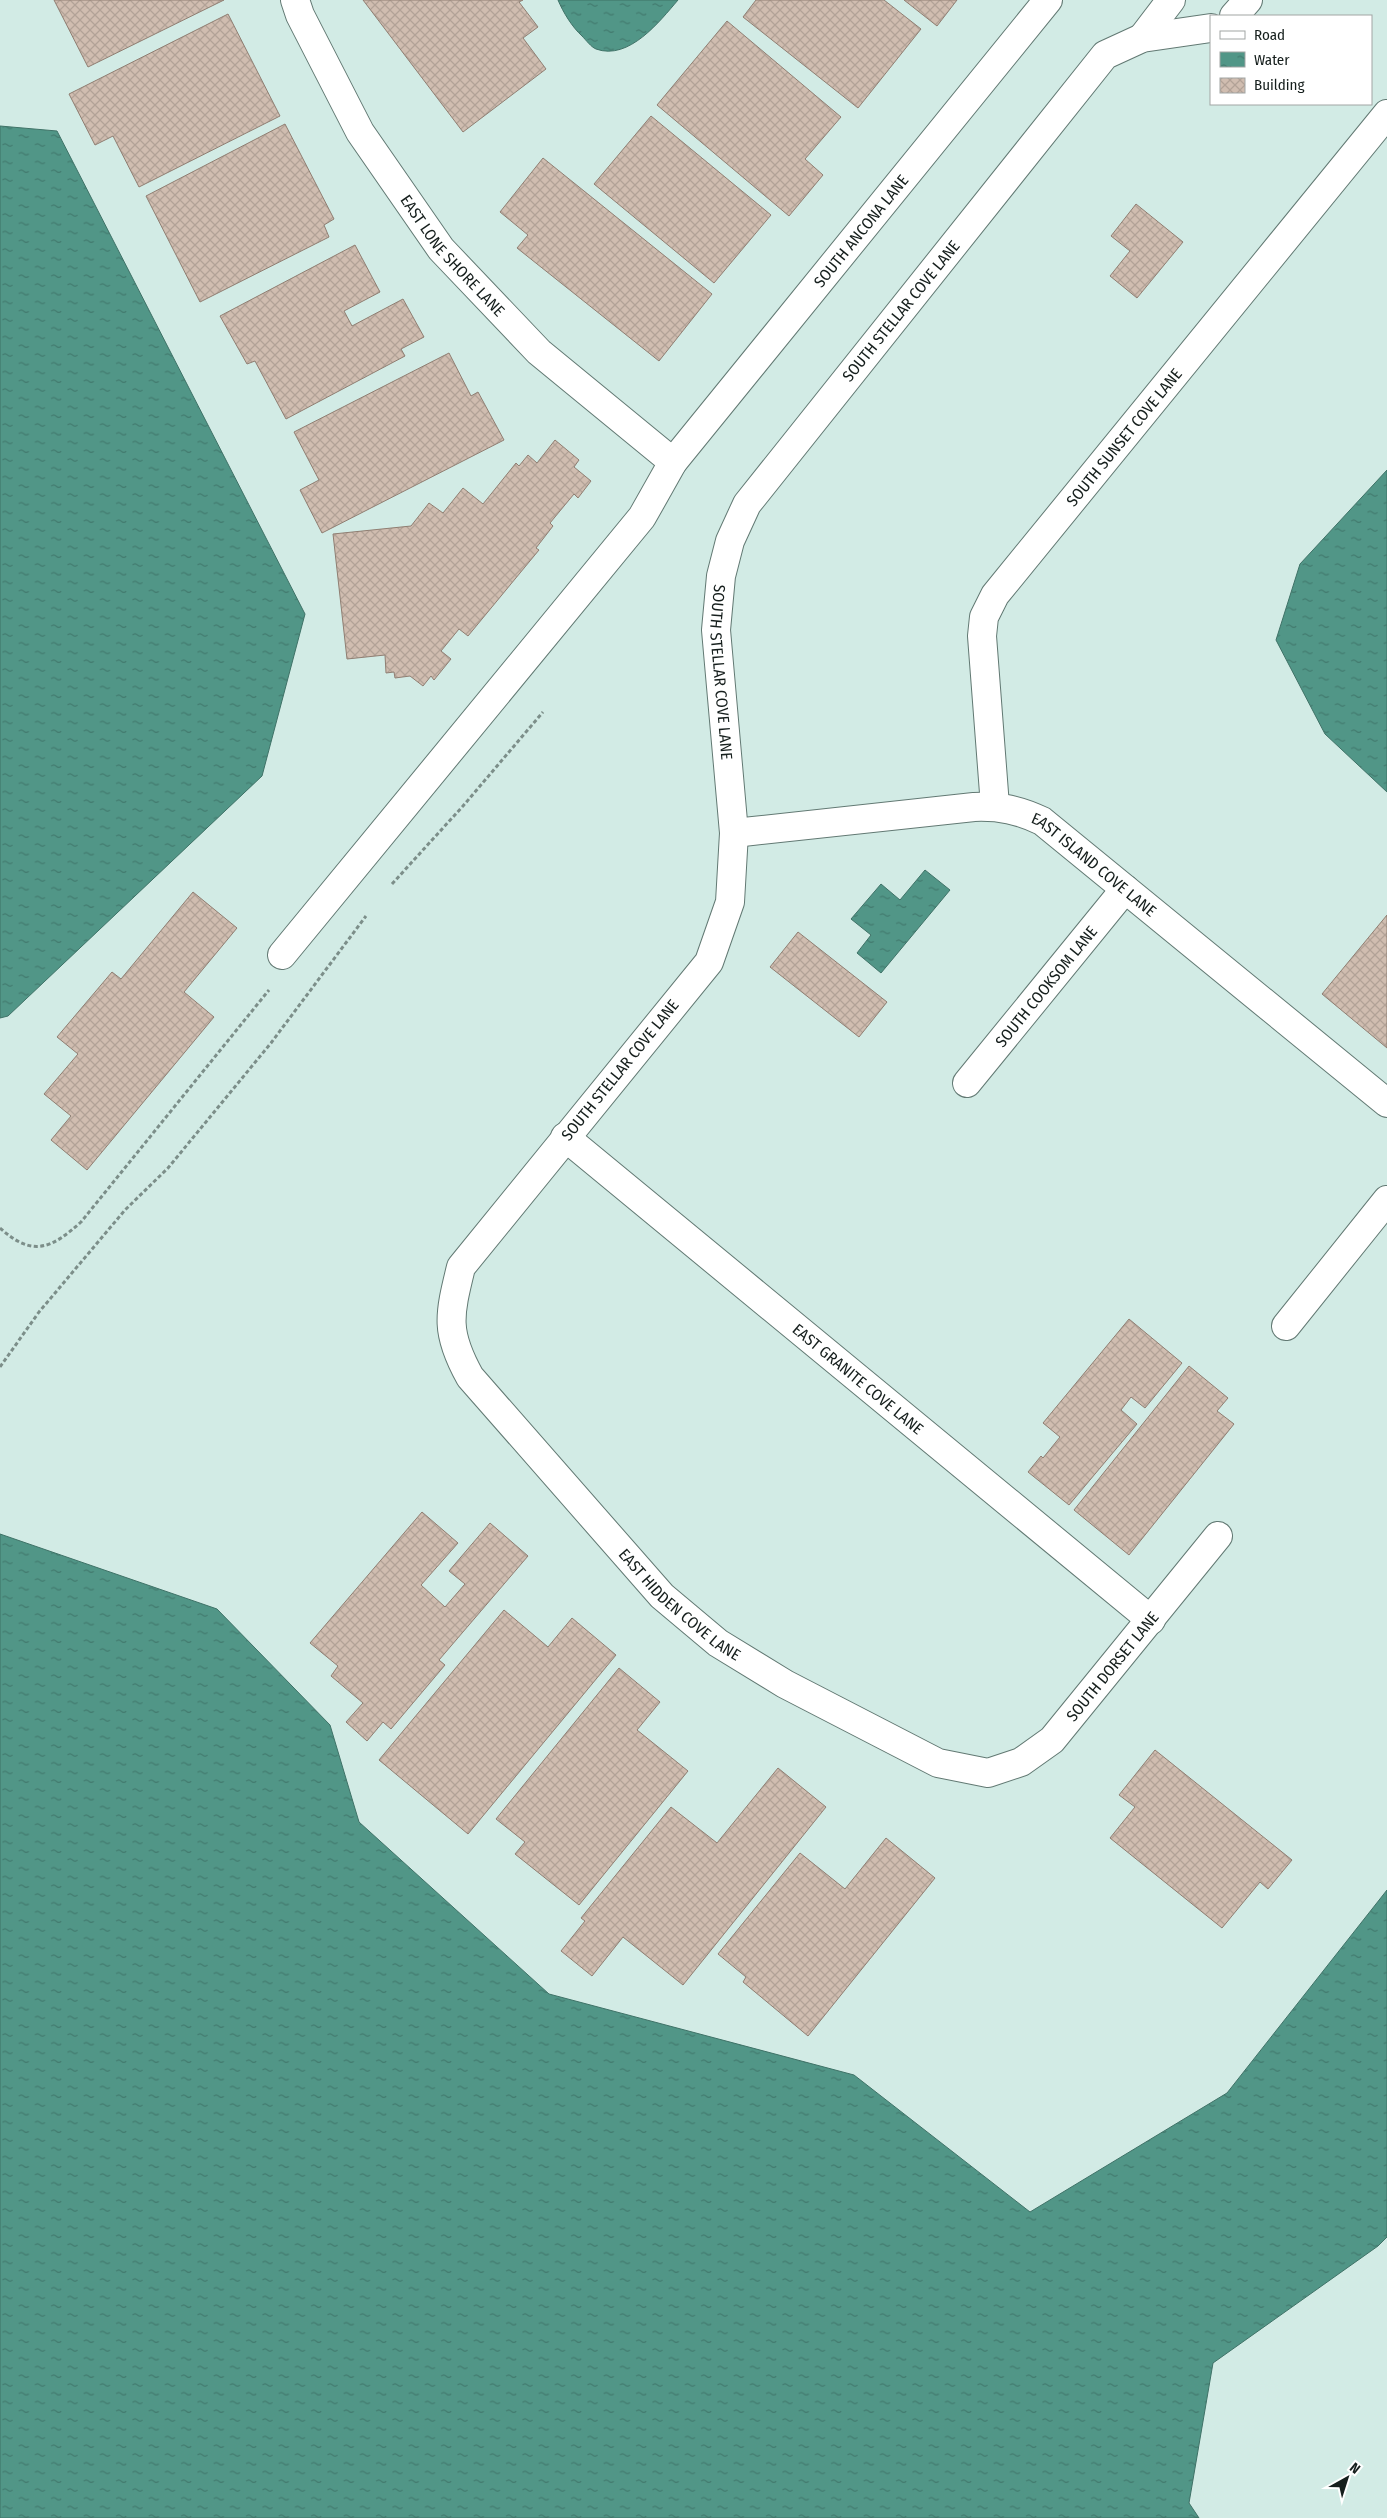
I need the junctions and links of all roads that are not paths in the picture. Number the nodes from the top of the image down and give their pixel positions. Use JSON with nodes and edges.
{"nodes":[{"id":1,"x":296,"y":0,"type":"edge"},
{"id":2,"x":1048,"y":0,"type":"edge"},
{"id":3,"x":1172,"y":0,"type":"edge"},
{"id":4,"x":1248,"y":0,"type":"edge"},
{"id":5,"x":1235,"y":15,"type":"edge"},
{"id":6,"x":1210,"y":28,"type":"edge"},
{"id":7,"x":1142,"y":38,"type":"junction"},
{"id":8,"x":1387,"y":114,"type":"edge"},
{"id":9,"x":673,"y":462,"type":"junction"},
{"id":10,"x":995,"y":806,"type":"junction"},
{"id":11,"x":734,"y":833,"type":"junction"},
{"id":12,"x":1125,"y":889,"type":"junction"},
{"id":13,"x":282,"y":955,"type":"road end"},
{"id":14,"x":967,"y":1083,"type":"dead end"},
{"id":15,"x":1387,"y":1103,"type":"edge"},
{"id":16,"x":565,"y":1137,"type":"junction"},
{"id":17,"x":1387,"y":1200,"type":"edge"},
{"id":18,"x":1286,"y":1326,"type":"dead end"},
{"id":19,"x":451,"y":1336,"type":"joint"},
{"id":20,"x":1218,"y":1536,"type":"dead end"},
{"id":21,"x":1151,"y":1620,"type":"junction"},
{"id":22,"x":988,"y":1773,"type":"joint"}],
"edges":[{"from":1,"to":9,"type":"street","name":"EAST LONE SHORE LANE"},
{"from":2,"to":9,"type":"street","name":"SOUTH ANCONA LANE"},
{"from":3,"to":7,"type":"street","name":"SOUTH STELLAR COVE LANE"},
{"from":4,"to":5,"type":"street"},
{"from":6,"to":7,"type":"street","name":"SOUTH STELLAR COVE LANE"},
{"from":7,"to":11,"type":"street","name":"SOUTH STELLAR COVE LANE"},
{"from":8,"to":10,"type":"street","name":"SOUTH SUNSET COVE LANE"},
{"from":9,"to":13,"type":"street","name":"SOUTH ANCONA LANE"},
{"from":10,"to":11,"type":"street","name":"EAST ISLAND COVE LANE"},
{"from":10,"to":12,"type":"street","name":"EAST ISLAND COVE LANE"},
{"from":11,"to":16,"type":"street","name":"SOUTH STELLAR COVE LANE"},
{"from":12,"to":14,"type":"street","name":"SOUTH COOKSOM LANE"},
{"from":12,"to":15,"type":"street","name":"EAST ISLAND COVE LANE"},
{"from":16,"to":19,"type":"street","name":"SOUTH STELLAR COVE LANE"},
{"from":16,"to":21,"type":"street","name":"EAST GRANITE COVE LANE"},
{"from":17,"to":18,"type":"street"},
{"from":19,"to":22,"type":"street","name":"EAST HIDDEN COVE LANE"},
{"from":20,"to":21,"type":"street","name":"SOUTH DORSET LANE"},
{"from":21,"to":22,"type":"street","name":"SOUTH DORSET LANE"}]}
